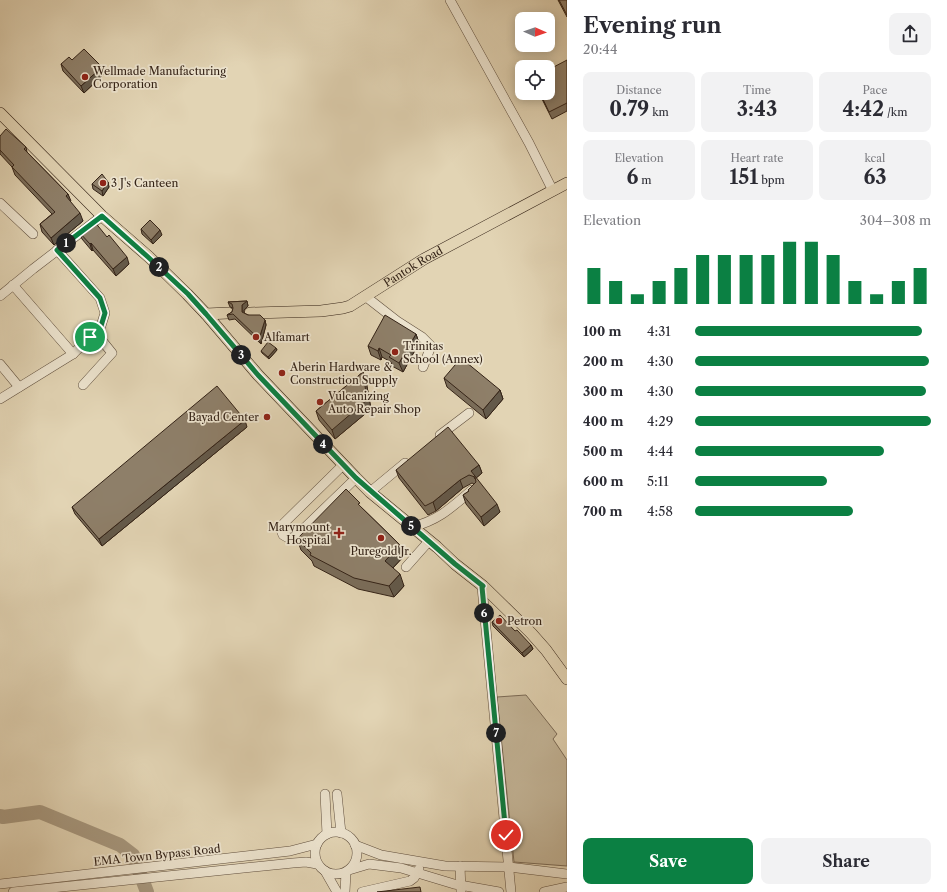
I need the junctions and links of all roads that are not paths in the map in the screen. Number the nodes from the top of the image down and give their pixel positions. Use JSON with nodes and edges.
{"nodes":[{"id":1,"x":450,"y":0,"type":"edge"},
{"id":2,"x":0,"y":113,"type":"edge"},
{"id":3,"x":567,"y":183,"type":"edge"},
{"id":4,"x":553,"y":191,"type":"junction"},
{"id":5,"x":0,"y":203,"type":"edge"},
{"id":6,"x":8,"y":210,"type":"junction"},
{"id":7,"x":102,"y":216,"type":"junction"},
{"id":8,"x":0,"y":217,"type":"edge"},
{"id":9,"x":33,"y":234,"type":"dead end"},
{"id":10,"x":57,"y":250,"type":"junction"},
{"id":11,"x":13,"y":285,"type":"junction"},
{"id":12,"x":0,"y":296,"type":"edge"},
{"id":13,"x":365,"y":296,"type":"junction"},
{"id":14,"x":228,"y":313,"type":"edge"},
{"id":15,"x":250,"y":313,"type":"edge"},
{"id":16,"x":206,"y":314,"type":"junction"},
{"id":17,"x":95,"y":332,"type":"junction"},
{"id":18,"x":72,"y":354,"type":"junction"},
{"id":19,"x":0,"y":364,"type":"edge"},
{"id":20,"x":423,"y":367,"type":"dead end"},
{"id":21,"x":83,"y":385,"type":"dead end"},
{"id":22,"x":19,"y":387,"type":"junction"},
{"id":23,"x":0,"y":399,"type":"edge"},
{"id":24,"x":469,"y":413,"type":"dead end"},
{"id":25,"x":434,"y":440,"type":"edge"},
{"id":26,"x":410,"y":459,"type":"edge"},
{"id":27,"x":343,"y":465,"type":"junction"},
{"id":28,"x":356,"y":478,"type":"junction"},
{"id":29,"x":473,"y":489,"type":"edge"},
{"id":30,"x":370,"y":492,"type":"junction"},
{"id":31,"x":412,"y":526,"type":"junction"},
{"id":32,"x":429,"y":540,"type":"junction"},
{"id":33,"x":406,"y":567,"type":"dead end"},
{"id":34,"x":483,"y":586,"type":"junction"},
{"id":35,"x":567,"y":679,"type":"edge"},
{"id":36,"x":325,"y":794,"type":"dead end"},
{"id":37,"x":337,"y":794,"type":"dead end"},
{"id":38,"x":341,"y":833,"type":"junction"},
{"id":39,"x":327,"y":834,"type":"junction"},
{"id":40,"x":317,"y":844,"type":"junction"},
{"id":41,"x":355,"y":845,"type":"junction"},
{"id":42,"x":420,"y":862,"type":"junction"},
{"id":43,"x":318,"y":864,"type":"junction"},
{"id":44,"x":460,"y":866,"type":"junction"},
{"id":45,"x":509,"y":867,"type":"junction"},
{"id":46,"x":128,"y":870,"type":"junction"},
{"id":47,"x":325,"y":871,"type":"junction"},
{"id":48,"x":348,"y":871,"type":"junction"},
{"id":49,"x":154,"y":872,"type":"junction"},
{"id":50,"x":418,"y":873,"type":"junction"},
{"id":51,"x":567,"y":874,"type":"edge"},
{"id":52,"x":129,"y":880,"type":"junction"},
{"id":53,"x":0,"y":884,"type":"edge"},
{"id":54,"x":567,"y":887,"type":"edge"},
{"id":55,"x":461,"y":889,"type":"edge"},
{"id":56,"x":13,"y":892,"type":"edge"},
{"id":57,"x":337,"y":892,"type":"edge"},
{"id":58,"x":345,"y":892,"type":"edge"},
{"id":59,"x":362,"y":892,"type":"edge"},
{"id":60,"x":499,"y":892,"type":"edge"},
{"id":61,"x":511,"y":892,"type":"edge"},
{"id":62,"x":544,"y":892,"type":"edge"}],
"edges":[{"from":1,"to":4,"type":"street"},
{"from":2,"to":7,"type":"main road"},
{"from":3,"to":4,"type":"main road","name":"Pantok Road"},
{"from":4,"to":13,"type":"main road","name":"Pantok Road"},
{"from":5,"to":6,"type":"street"},
{"from":6,"to":8,"type":"street"},
{"from":6,"to":9,"type":"street"},
{"from":7,"to":10,"type":"street"},
{"from":7,"to":16,"type":"main road"},
{"from":10,"to":11,"type":"street"},
{"from":10,"to":17,"type":"street"},
{"from":11,"to":12,"type":"street"},
{"from":11,"to":18,"type":"street"},
{"from":13,"to":15,"type":"main road","name":"Pantok Road"},
{"from":13,"to":20,"type":"street"},
{"from":14,"to":16,"type":"main road"},
{"from":16,"to":27,"type":"main road"},
{"from":17,"to":18,"type":"street"},
{"from":17,"to":21,"type":"street"},
{"from":18,"to":22,"type":"street"},
{"from":19,"to":22,"type":"street"},
{"from":22,"to":23,"type":"street"},
{"from":24,"to":25,"type":"street"},
{"from":26,"to":30,"type":"street"},
{"from":27,"to":28,"type":"main road"},
{"from":27,"to":28,"type":"street"},
{"from":28,"to":30,"type":"main road"},
{"from":29,"to":31,"type":"street"},
{"from":30,"to":31,"type":"main road"},
{"from":31,"to":32,"type":"main road"},
{"from":32,"to":33,"type":"street"},
{"from":32,"to":34,"type":"main road"},
{"from":34,"to":35,"type":"main road"},
{"from":34,"to":45,"type":"street"},
{"from":36,"to":39,"type":"street"},
{"from":37,"to":38,"type":"street"},
{"from":38,"to":39,"type":"street"},
{"from":38,"to":41,"type":"street"},
{"from":39,"to":40,"type":"street"},
{"from":40,"to":43,"type":"street"},
{"from":40,"to":49,"type":"street","name":"EMA Town Bypass Road"},
{"from":41,"to":42,"type":"street"},
{"from":41,"to":48,"type":"street"},
{"from":42,"to":44,"type":"street"},
{"from":42,"to":50,"type":"street"},
{"from":43,"to":47,"type":"street"},
{"from":43,"to":49,"type":"street","name":"EMA Town Bypass Road"},
{"from":44,"to":45,"type":"street"},
{"from":44,"to":55,"type":"street"},
{"from":45,"to":51,"type":"street"},
{"from":45,"to":61,"type":"street"},
{"from":46,"to":49,"type":"street","name":"EMA Town Bypass Road"},
{"from":46,"to":52,"type":"street"},
{"from":46,"to":53,"type":"street","name":"EMA Town Bypass Road"},
{"from":47,"to":48,"type":"street"},
{"from":47,"to":57,"type":"street"},
{"from":48,"to":50,"type":"street"},
{"from":48,"to":58,"type":"street"},
{"from":49,"to":52,"type":"street","name":"EMA Town Bypass Road"},
{"from":50,"to":55,"type":"street"},
{"from":50,"to":59,"type":"street"},
{"from":52,"to":56,"type":"street","name":"EMA Town Bypass Road"},
{"from":54,"to":62,"type":"street"},
{"from":55,"to":60,"type":"street"}]}
